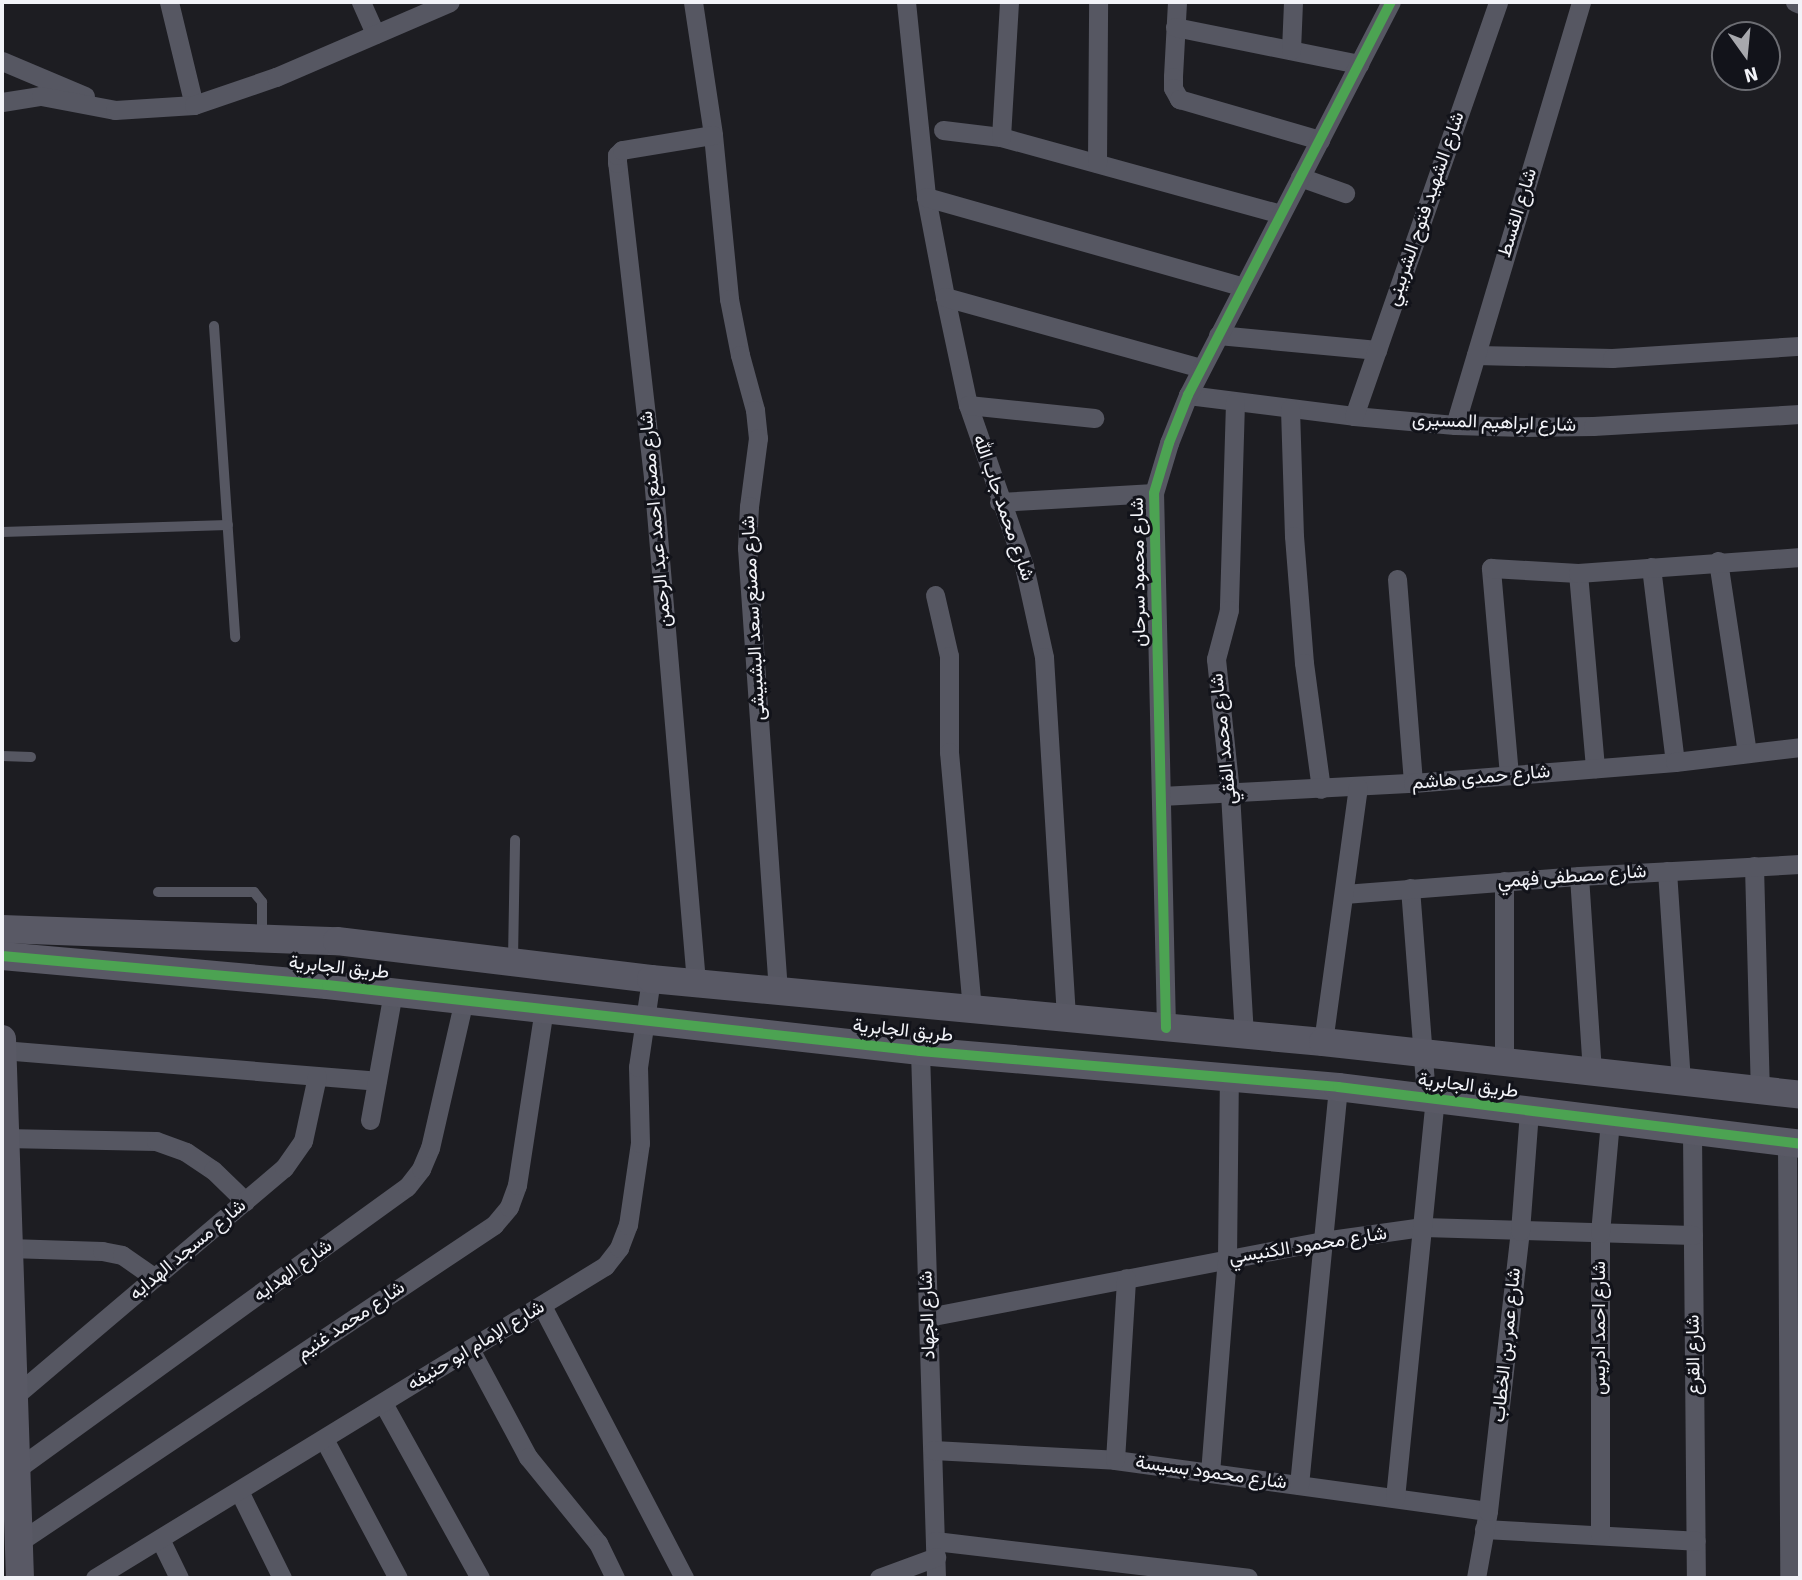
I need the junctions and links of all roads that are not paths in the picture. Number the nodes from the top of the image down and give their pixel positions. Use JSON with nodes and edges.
{"nodes":[{"id":1,"x":169,"y":2,"type":"edge"},
{"id":2,"x":361,"y":2,"type":"edge"},
{"id":3,"x":450,"y":2,"type":"edge"},
{"id":4,"x":693,"y":2,"type":"edge"},
{"id":5,"x":906,"y":2,"type":"edge"},
{"id":6,"x":1009,"y":2,"type":"edge"},
{"id":7,"x":1098,"y":2,"type":"edge"},
{"id":8,"x":1177,"y":2,"type":"edge"},
{"id":9,"x":1293,"y":2,"type":"edge"},
{"id":10,"x":1391,"y":2,"type":"edge"},
{"id":11,"x":1498,"y":2,"type":"edge"},
{"id":12,"x":1581,"y":2,"type":"edge"},
{"id":13,"x":1795,"y":2,"type":"edge"},
{"id":14,"x":1800,"y":4,"type":"edge"},
{"id":15,"x":1175,"y":27,"type":"junction"},
{"id":16,"x":375,"y":34,"type":"junction"},
{"id":17,"x":1291,"y":50,"type":"junction"},
{"id":18,"x":2,"y":61,"type":"edge"},
{"id":19,"x":1359,"y":64,"type":"junction"},
{"id":20,"x":2,"y":102,"type":"edge"},
{"id":21,"x":194,"y":105,"type":"junction"},
{"id":22,"x":115,"y":110,"type":"junction"},
{"id":23,"x":943,"y":130,"type":"dead end"},
{"id":24,"x":713,"y":135,"type":"junction"},
{"id":25,"x":1001,"y":137,"type":"junction"},
{"id":26,"x":1320,"y":140,"type":"junction"},
{"id":27,"x":1097,"y":163,"type":"junction"},
{"id":28,"x":1300,"y":177,"type":"junction"},
{"id":29,"x":1345,"y":193,"type":"dead end"},
{"id":30,"x":926,"y":197,"type":"junction"},
{"id":31,"x":1281,"y":214,"type":"junction"},
{"id":32,"x":1243,"y":288,"type":"junction"},
{"id":33,"x":945,"y":297,"type":"junction"},
{"id":34,"x":214,"y":326,"type":"dead end"},
{"id":35,"x":1218,"y":335,"type":"junction"},
{"id":36,"x":1800,"y":346,"type":"edge"},
{"id":37,"x":1377,"y":350,"type":"junction"},
{"id":38,"x":1476,"y":355,"type":"junction"},
{"id":39,"x":1201,"y":369,"type":"junction"},
{"id":40,"x":1188,"y":395,"type":"junction"},
{"id":41,"x":1235,"y":402,"type":"junction"},
{"id":42,"x":968,"y":405,"type":"junction"},
{"id":43,"x":1290,"y":409,"type":"junction"},
{"id":44,"x":1800,"y":414,"type":"edge"},
{"id":45,"x":1354,"y":416,"type":"junction"},
{"id":46,"x":1094,"y":418,"type":"dead end"},
{"id":47,"x":1455,"y":425,"type":"junction"},
{"id":48,"x":1154,"y":493,"type":"junction"},
{"id":49,"x":999,"y":502,"type":"junction"},
{"id":50,"x":228,"y":525,"type":"junction"},
{"id":51,"x":2,"y":531,"type":"edge"},
{"id":52,"x":1718,"y":561,"type":"junction"},
{"id":53,"x":1799,"y":563,"type":"edge"},
{"id":54,"x":1651,"y":567,"type":"junction"},
{"id":55,"x":1578,"y":573,"type":"junction"},
{"id":56,"x":1397,"y":579,"type":"dead end"},
{"id":57,"x":935,"y":596,"type":"dead end"},
{"id":58,"x":236,"y":638,"type":"dead end"},
{"id":59,"x":1800,"y":747,"type":"edge"},
{"id":60,"x":1746,"y":753,"type":"junction"},
{"id":61,"x":2,"y":756,"type":"edge"},
{"id":62,"x":30,"y":757,"type":"dead end"},
{"id":63,"x":1675,"y":762,"type":"junction"},
{"id":64,"x":1595,"y":768,"type":"junction"},
{"id":65,"x":1509,"y":775,"type":"junction"},
{"id":66,"x":1413,"y":783,"type":"junction"},
{"id":67,"x":1358,"y":786,"type":"junction"},
{"id":68,"x":1321,"y":789,"type":"junction"},
{"id":69,"x":1230,"y":793,"type":"junction"},
{"id":70,"x":1161,"y":796,"type":"junction"},
{"id":71,"x":515,"y":840,"type":"dead end"},
{"id":72,"x":1800,"y":864,"type":"edge"},
{"id":73,"x":1754,"y":866,"type":"junction"},
{"id":74,"x":1667,"y":871,"type":"junction"},
{"id":75,"x":1580,"y":876,"type":"junction"},
{"id":76,"x":1504,"y":881,"type":"junction"},
{"id":77,"x":1410,"y":888,"type":"junction"},
{"id":78,"x":158,"y":892,"type":"dead end"},
{"id":79,"x":1343,"y":894,"type":"junction"},
{"id":80,"x":2,"y":929,"type":"edge"},
{"id":81,"x":262,"y":938,"type":"junction"},
{"id":82,"x":2,"y":956,"type":"edge"},
{"id":83,"x":513,"y":963,"type":"junction"},
{"id":84,"x":650,"y":979,"type":"junction"},
{"id":85,"x":696,"y":982,"type":"junction"},
{"id":86,"x":778,"y":989,"type":"junction"},
{"id":87,"x":393,"y":992,"type":"junction"},
{"id":88,"x":464,"y":999,"type":"junction"},
{"id":89,"x":544,"y":1009,"type":"junction"},
{"id":90,"x":972,"y":1009,"type":"junction"},
{"id":91,"x":1066,"y":1019,"type":"junction"},
{"id":92,"x":644,"y":1020,"type":"junction"},
{"id":93,"x":1166,"y":1028,"type":"junction"},
{"id":94,"x":1244,"y":1035,"type":"junction"},
{"id":95,"x":2,"y":1039,"type":"edge"},
{"id":96,"x":1323,"y":1042,"type":"junction"},
{"id":97,"x":2,"y":1049,"type":"edge"},
{"id":98,"x":920,"y":1051,"type":"junction"},
{"id":99,"x":1423,"y":1053,"type":"junction"},
{"id":100,"x":1504,"y":1062,"type":"junction"},
{"id":101,"x":1592,"y":1072,"type":"junction"},
{"id":102,"x":317,"y":1076,"type":"junction"},
{"id":103,"x":1229,"y":1077,"type":"junction"},
{"id":104,"x":377,"y":1081,"type":"junction"},
{"id":105,"x":1681,"y":1082,"type":"junction"},
{"id":106,"x":1338,"y":1087,"type":"junction"},
{"id":107,"x":1760,"y":1090,"type":"junction"},
{"id":108,"x":1800,"y":1095,"type":"edge"},
{"id":109,"x":1431,"y":1099,"type":"junction"},
{"id":110,"x":1529,"y":1111,"type":"junction"},
{"id":111,"x":370,"y":1120,"type":"dead end"},
{"id":112,"x":3,"y":1121,"type":"edge"},
{"id":113,"x":1610,"y":1122,"type":"junction"},
{"id":114,"x":1692,"y":1132,"type":"junction"},
{"id":115,"x":1793,"y":1143,"type":"edge"},
{"id":116,"x":4,"y":1177,"type":"edge"},
{"id":117,"x":245,"y":1201,"type":"junction"},
{"id":118,"x":1423,"y":1227,"type":"junction"},
{"id":119,"x":1520,"y":1231,"type":"junction"},
{"id":120,"x":1600,"y":1233,"type":"junction"},
{"id":121,"x":1693,"y":1235,"type":"junction"},
{"id":122,"x":1323,"y":1241,"type":"junction"},
{"id":123,"x":9,"y":1248,"type":"junction"},
{"id":124,"x":1227,"y":1259,"type":"junction"},
{"id":125,"x":155,"y":1278,"type":"junction"},
{"id":126,"x":1126,"y":1279,"type":"junction"},
{"id":127,"x":542,"y":1306,"type":"junction"},
{"id":128,"x":928,"y":1317,"type":"junction"},
{"id":129,"x":470,"y":1349,"type":"junction"},
{"id":130,"x":16,"y":1395,"type":"junction"},
{"id":131,"x":383,"y":1403,"type":"junction"},
{"id":132,"x":324,"y":1439,"type":"junction"},
{"id":133,"x":933,"y":1450,"type":"junction"},
{"id":134,"x":1115,"y":1461,"type":"junction"},
{"id":135,"x":18,"y":1469,"type":"junction"},
{"id":136,"x":1210,"y":1473,"type":"junction"},
{"id":137,"x":1300,"y":1485,"type":"junction"},
{"id":138,"x":239,"y":1491,"type":"junction"},
{"id":139,"x":1395,"y":1498,"type":"junction"},
{"id":140,"x":1486,"y":1520,"type":"junction"},
{"id":141,"x":1600,"y":1534,"type":"junction"},
{"id":142,"x":160,"y":1539,"type":"junction"},
{"id":143,"x":1696,"y":1541,"type":"junction"},
{"id":144,"x":19,"y":1542,"type":"junction"},
{"id":145,"x":936,"y":1549,"type":"junction"},
{"id":146,"x":20,"y":1578,"type":"edge"},
{"id":147,"x":95,"y":1578,"type":"edge"},
{"id":148,"x":179,"y":1578,"type":"edge"},
{"id":149,"x":282,"y":1578,"type":"edge"},
{"id":150,"x":398,"y":1578,"type":"edge"},
{"id":151,"x":480,"y":1578,"type":"edge"},
{"id":152,"x":615,"y":1578,"type":"edge"},
{"id":153,"x":684,"y":1578,"type":"edge"},
{"id":154,"x":879,"y":1578,"type":"edge"},
{"id":155,"x":936,"y":1578,"type":"edge"},
{"id":156,"x":1248,"y":1578,"type":"edge"},
{"id":157,"x":1476,"y":1578,"type":"edge"},
{"id":158,"x":1696,"y":1578,"type":"edge"},
{"id":159,"x":1789,"y":1578,"type":"edge"}],
"edges":[{"from":1,"to":21,"type":"street"},
{"from":2,"to":16,"type":"street"},
{"from":3,"to":16,"type":"street"},
{"from":4,"to":24,"type":"street","name":"شارع مصنع سعد البشبيشى"},
{"from":5,"to":30,"type":"street","name":"شارع محمد جاب الله"},
{"from":6,"to":25,"type":"street"},
{"from":7,"to":27,"type":"street"},
{"from":8,"to":15,"type":"street"},
{"from":9,"to":17,"type":"street"},
{"from":10,"to":19,"type":"street","name":"شارع محمود سرحان"},
{"from":11,"to":37,"type":"street","name":"شارع الشهيد فتوح الشربيني"},
{"from":12,"to":38,"type":"street","name":"شارع القسط"},
{"from":13,"to":14,"type":"street"},
{"from":15,"to":17,"type":"street"},
{"from":15,"to":26,"type":"street"},
{"from":16,"to":21,"type":"street"},
{"from":17,"to":19,"type":"street"},
{"from":18,"to":22,"type":"street"},
{"from":19,"to":26,"type":"street","name":"شارع محمود سرحان"},
{"from":20,"to":22,"type":"street"},
{"from":21,"to":22,"type":"street"},
{"from":23,"to":25,"type":"street"},
{"from":24,"to":85,"type":"street","name":"شارع مصنع احمد عبد الرحمن"},
{"from":24,"to":86,"type":"street","name":"شارع مصنع سعد البشبيشى"},
{"from":25,"to":27,"type":"street"},
{"from":26,"to":28,"type":"street","name":"شارع محمود سرحان"},
{"from":27,"to":31,"type":"street"},
{"from":28,"to":29,"type":"street"},
{"from":28,"to":31,"type":"street","name":"شارع محمود سرحان"},
{"from":30,"to":32,"type":"street"},
{"from":30,"to":33,"type":"street","name":"شارع محمد جاب الله"},
{"from":31,"to":32,"type":"street","name":"شارع محمود سرحان"},
{"from":32,"to":35,"type":"street","name":"شارع محمود سرحان"},
{"from":33,"to":39,"type":"street"},
{"from":33,"to":42,"type":"street","name":"شارع محمد جاب الله"},
{"from":34,"to":50,"type":"lane"},
{"from":35,"to":37,"type":"street"},
{"from":35,"to":39,"type":"street","name":"شارع محمود سرحان"},
{"from":36,"to":38,"type":"street"},
{"from":37,"to":45,"type":"street","name":"شارع الشهيد فتوح الشربيني"},
{"from":38,"to":47,"type":"street","name":"شارع القسط"},
{"from":39,"to":40,"type":"street","name":"شارع محمود سرحان"},
{"from":40,"to":41,"type":"street","name":"شارع ابراهيم المسيرى"},
{"from":40,"to":48,"type":"street","name":"شارع محمود سرحان"},
{"from":41,"to":43,"type":"street","name":"شارع ابراهيم المسيرى"},
{"from":41,"to":69,"type":"street","name":"شارع محمد الفقي"},
{"from":42,"to":46,"type":"street"},
{"from":42,"to":49,"type":"street","name":"شارع محمد جاب الله"},
{"from":43,"to":45,"type":"street","name":"شارع ابراهيم المسيرى"},
{"from":43,"to":68,"type":"street"},
{"from":44,"to":47,"type":"street","name":"شارع ابراهيم المسيرى"},
{"from":45,"to":47,"type":"street","name":"شارع ابراهيم المسيرى"},
{"from":48,"to":49,"type":"street"},
{"from":48,"to":70,"type":"street","name":"شارع محمود سرحان"},
{"from":49,"to":91,"type":"street","name":"شارع محمد جاب الله"},
{"from":50,"to":51,"type":"lane"},
{"from":50,"to":58,"type":"lane"},
{"from":52,"to":53,"type":"street"},
{"from":52,"to":54,"type":"street"},
{"from":52,"to":60,"type":"street"},
{"from":54,"to":55,"type":"street"},
{"from":54,"to":63,"type":"street"},
{"from":55,"to":64,"type":"street"},
{"from":55,"to":65,"type":"street"},
{"from":56,"to":66,"type":"street"},
{"from":57,"to":90,"type":"street"},
{"from":59,"to":60,"type":"street","name":"شارع حمدى هاشم"},
{"from":60,"to":63,"type":"street","name":"شارع حمدى هاشم"},
{"from":61,"to":62,"type":"lane"},
{"from":63,"to":64,"type":"street","name":"شارع حمدى هاشم"},
{"from":64,"to":65,"type":"street","name":"شارع حمدى هاشم"},
{"from":65,"to":66,"type":"street","name":"شارع حمدى هاشم"},
{"from":66,"to":67,"type":"street","name":"شارع حمدى هاشم"},
{"from":67,"to":68,"type":"street","name":"شارع حمدى هاشم"},
{"from":67,"to":79,"type":"street"},
{"from":68,"to":69,"type":"street","name":"شارع حمدى هاشم"},
{"from":69,"to":70,"type":"street","name":"شارع حمدى هاشم"},
{"from":69,"to":94,"type":"street","name":"شارع محمد الفقي"},
{"from":70,"to":93,"type":"street","name":"شارع محمود سرحان"},
{"from":71,"to":83,"type":"lane"},
{"from":72,"to":73,"type":"street","name":"شارع مصطفى فهمي"},
{"from":73,"to":74,"type":"street","name":"شارع مصطفى فهمي"},
{"from":73,"to":107,"type":"street"},
{"from":74,"to":75,"type":"street","name":"شارع مصطفى فهمي"},
{"from":74,"to":105,"type":"street"},
{"from":75,"to":76,"type":"street","name":"شارع مصطفى فهمي"},
{"from":75,"to":101,"type":"street"},
{"from":76,"to":77,"type":"street","name":"شارع مصطفى فهمي"},
{"from":76,"to":100,"type":"street"},
{"from":77,"to":79,"type":"street","name":"شارع مصطفى فهمي"},
{"from":77,"to":99,"type":"street"},
{"from":78,"to":81,"type":"lane"},
{"from":79,"to":96,"type":"street"},
{"from":80,"to":81,"type":"street","name":"طريق الجابرية"},
{"from":81,"to":83,"type":"street","name":"طريق الجابرية"},
{"from":82,"to":87,"type":"street","name":"طريق الجابرية"},
{"from":83,"to":84,"type":"street","name":"طريق الجابرية"},
{"from":84,"to":85,"type":"street","name":"طريق الجابرية"},
{"from":84,"to":92,"type":"street","name":"شارع الإمام ابو حنيفه"},
{"from":85,"to":86,"type":"street","name":"طريق الجابرية"},
{"from":86,"to":90,"type":"street","name":"طريق الجابرية"},
{"from":87,"to":88,"type":"street","name":"طريق الجابرية"},
{"from":87,"to":104,"type":"street"},
{"from":88,"to":89,"type":"street","name":"طريق الجابرية"},
{"from":88,"to":135,"type":"street","name":"شارع الهدايه"},
{"from":89,"to":92,"type":"street","name":"طريق الجابرية"},
{"from":89,"to":144,"type":"street","name":"شارع محمد غنيم"},
{"from":90,"to":91,"type":"street","name":"طريق الجابرية"},
{"from":91,"to":93,"type":"street","name":"طريق الجابرية"},
{"from":92,"to":98,"type":"street","name":"طريق الجابرية"},
{"from":92,"to":127,"type":"street","name":"شارع الإمام ابو حنيفه"},
{"from":93,"to":94,"type":"street","name":"طريق الجابرية"},
{"from":94,"to":96,"type":"street","name":"طريق الجابرية"},
{"from":95,"to":97,"type":"street"},
{"from":96,"to":99,"type":"street","name":"طريق الجابرية"},
{"from":97,"to":102,"type":"street"},
{"from":97,"to":112,"type":"street"},
{"from":98,"to":103,"type":"street","name":"طريق الجابرية"},
{"from":98,"to":128,"type":"street","name":"شارع الجهاد"},
{"from":99,"to":100,"type":"street","name":"طريق الجابرية"},
{"from":99,"to":109,"type":"street"},
{"from":100,"to":101,"type":"street","name":"طريق الجابرية"},
{"from":101,"to":105,"type":"street","name":"طريق الجابرية"},
{"from":102,"to":104,"type":"street"},
{"from":102,"to":117,"type":"street","name":"شارع مسجد الهدايه"},
{"from":103,"to":106,"type":"street","name":"طريق الجابرية"},
{"from":103,"to":124,"type":"street"},
{"from":104,"to":111,"type":"street"},
{"from":105,"to":107,"type":"street","name":"طريق الجابرية"},
{"from":106,"to":109,"type":"street","name":"طريق الجابرية"},
{"from":106,"to":122,"type":"street"},
{"from":107,"to":108,"type":"street","name":"طريق الجابرية"},
{"from":109,"to":110,"type":"street","name":"طريق الجابرية"},
{"from":109,"to":118,"type":"street"},
{"from":110,"to":113,"type":"street","name":"طريق الجابرية"},
{"from":110,"to":119,"type":"street","name":"شارع عمر بن الخطاب"},
{"from":112,"to":116,"type":"street"},
{"from":112,"to":117,"type":"street"},
{"from":113,"to":114,"type":"street","name":"طريق الجابرية"},
{"from":113,"to":120,"type":"street","name":"شارع احمد ادريس"},
{"from":114,"to":115,"type":"street","name":"طريق الجابرية"},
{"from":114,"to":121,"type":"street","name":"شارع القرع"},
{"from":115,"to":159,"type":"street"},
{"from":116,"to":123,"type":"street"},
{"from":117,"to":125,"type":"street","name":"شارع مسجد الهدايه"},
{"from":118,"to":119,"type":"street","name":"شارع محمود الكنيسي"},
{"from":118,"to":122,"type":"street","name":"شارع محمود الكنيسي"},
{"from":118,"to":139,"type":"street"},
{"from":119,"to":120,"type":"street","name":"شارع محمود الكنيسي"},
{"from":119,"to":140,"type":"street","name":"شارع عمر بن الخطاب"},
{"from":120,"to":121,"type":"street","name":"شارع محمود الكنيسي"},
{"from":120,"to":141,"type":"street","name":"شارع احمد ادريس"},
{"from":121,"to":143,"type":"street","name":"شارع القرع"},
{"from":122,"to":124,"type":"street","name":"شارع محمود الكنيسي"},
{"from":122,"to":137,"type":"street"},
{"from":123,"to":125,"type":"street"},
{"from":123,"to":130,"type":"street"},
{"from":124,"to":126,"type":"street","name":"شارع محمود الكنيسي"},
{"from":124,"to":136,"type":"street"},
{"from":125,"to":130,"type":"street","name":"شارع مسجد الهدايه"},
{"from":126,"to":128,"type":"street","name":"شارع محمود الكنيسي"},
{"from":126,"to":134,"type":"street"},
{"from":127,"to":129,"type":"street","name":"شارع الإمام ابو حنيفه"},
{"from":127,"to":153,"type":"street"},
{"from":128,"to":133,"type":"street","name":"شارع الجهاد"},
{"from":129,"to":131,"type":"street","name":"شارع الإمام ابو حنيفه"},
{"from":129,"to":152,"type":"street"},
{"from":130,"to":135,"type":"street"},
{"from":131,"to":132,"type":"street","name":"شارع الإمام ابو حنيفه"},
{"from":131,"to":151,"type":"street"},
{"from":132,"to":138,"type":"street","name":"شارع الإمام ابو حنيفه"},
{"from":132,"to":150,"type":"street"},
{"from":133,"to":134,"type":"street","name":"شارع محمود بسيسة"},
{"from":133,"to":145,"type":"street","name":"شارع الجهاد"},
{"from":134,"to":136,"type":"street","name":"شارع محمود بسيسة"},
{"from":135,"to":144,"type":"street"},
{"from":136,"to":137,"type":"street","name":"شارع محمود بسيسة"},
{"from":137,"to":139,"type":"street","name":"شارع محمود بسيسة"},
{"from":138,"to":142,"type":"street","name":"شارع الإمام ابو حنيفه"},
{"from":138,"to":149,"type":"street"},
{"from":139,"to":140,"type":"street","name":"شارع محمود بسيسة"},
{"from":140,"to":141,"type":"street","name":"شارع محمود بسيسة"},
{"from":140,"to":157,"type":"street","name":"شارع عمر بن الخطاب"},
{"from":141,"to":143,"type":"street","name":"شارع محمود بسيسة"},
{"from":142,"to":147,"type":"street","name":"شارع الإمام ابو حنيفه"},
{"from":142,"to":148,"type":"street"},
{"from":143,"to":158,"type":"street","name":"شارع القرع"},
{"from":144,"to":146,"type":"street"},
{"from":145,"to":154,"type":"street"},
{"from":145,"to":155,"type":"street","name":"شارع الجهاد"},
{"from":145,"to":156,"type":"street"}]}
